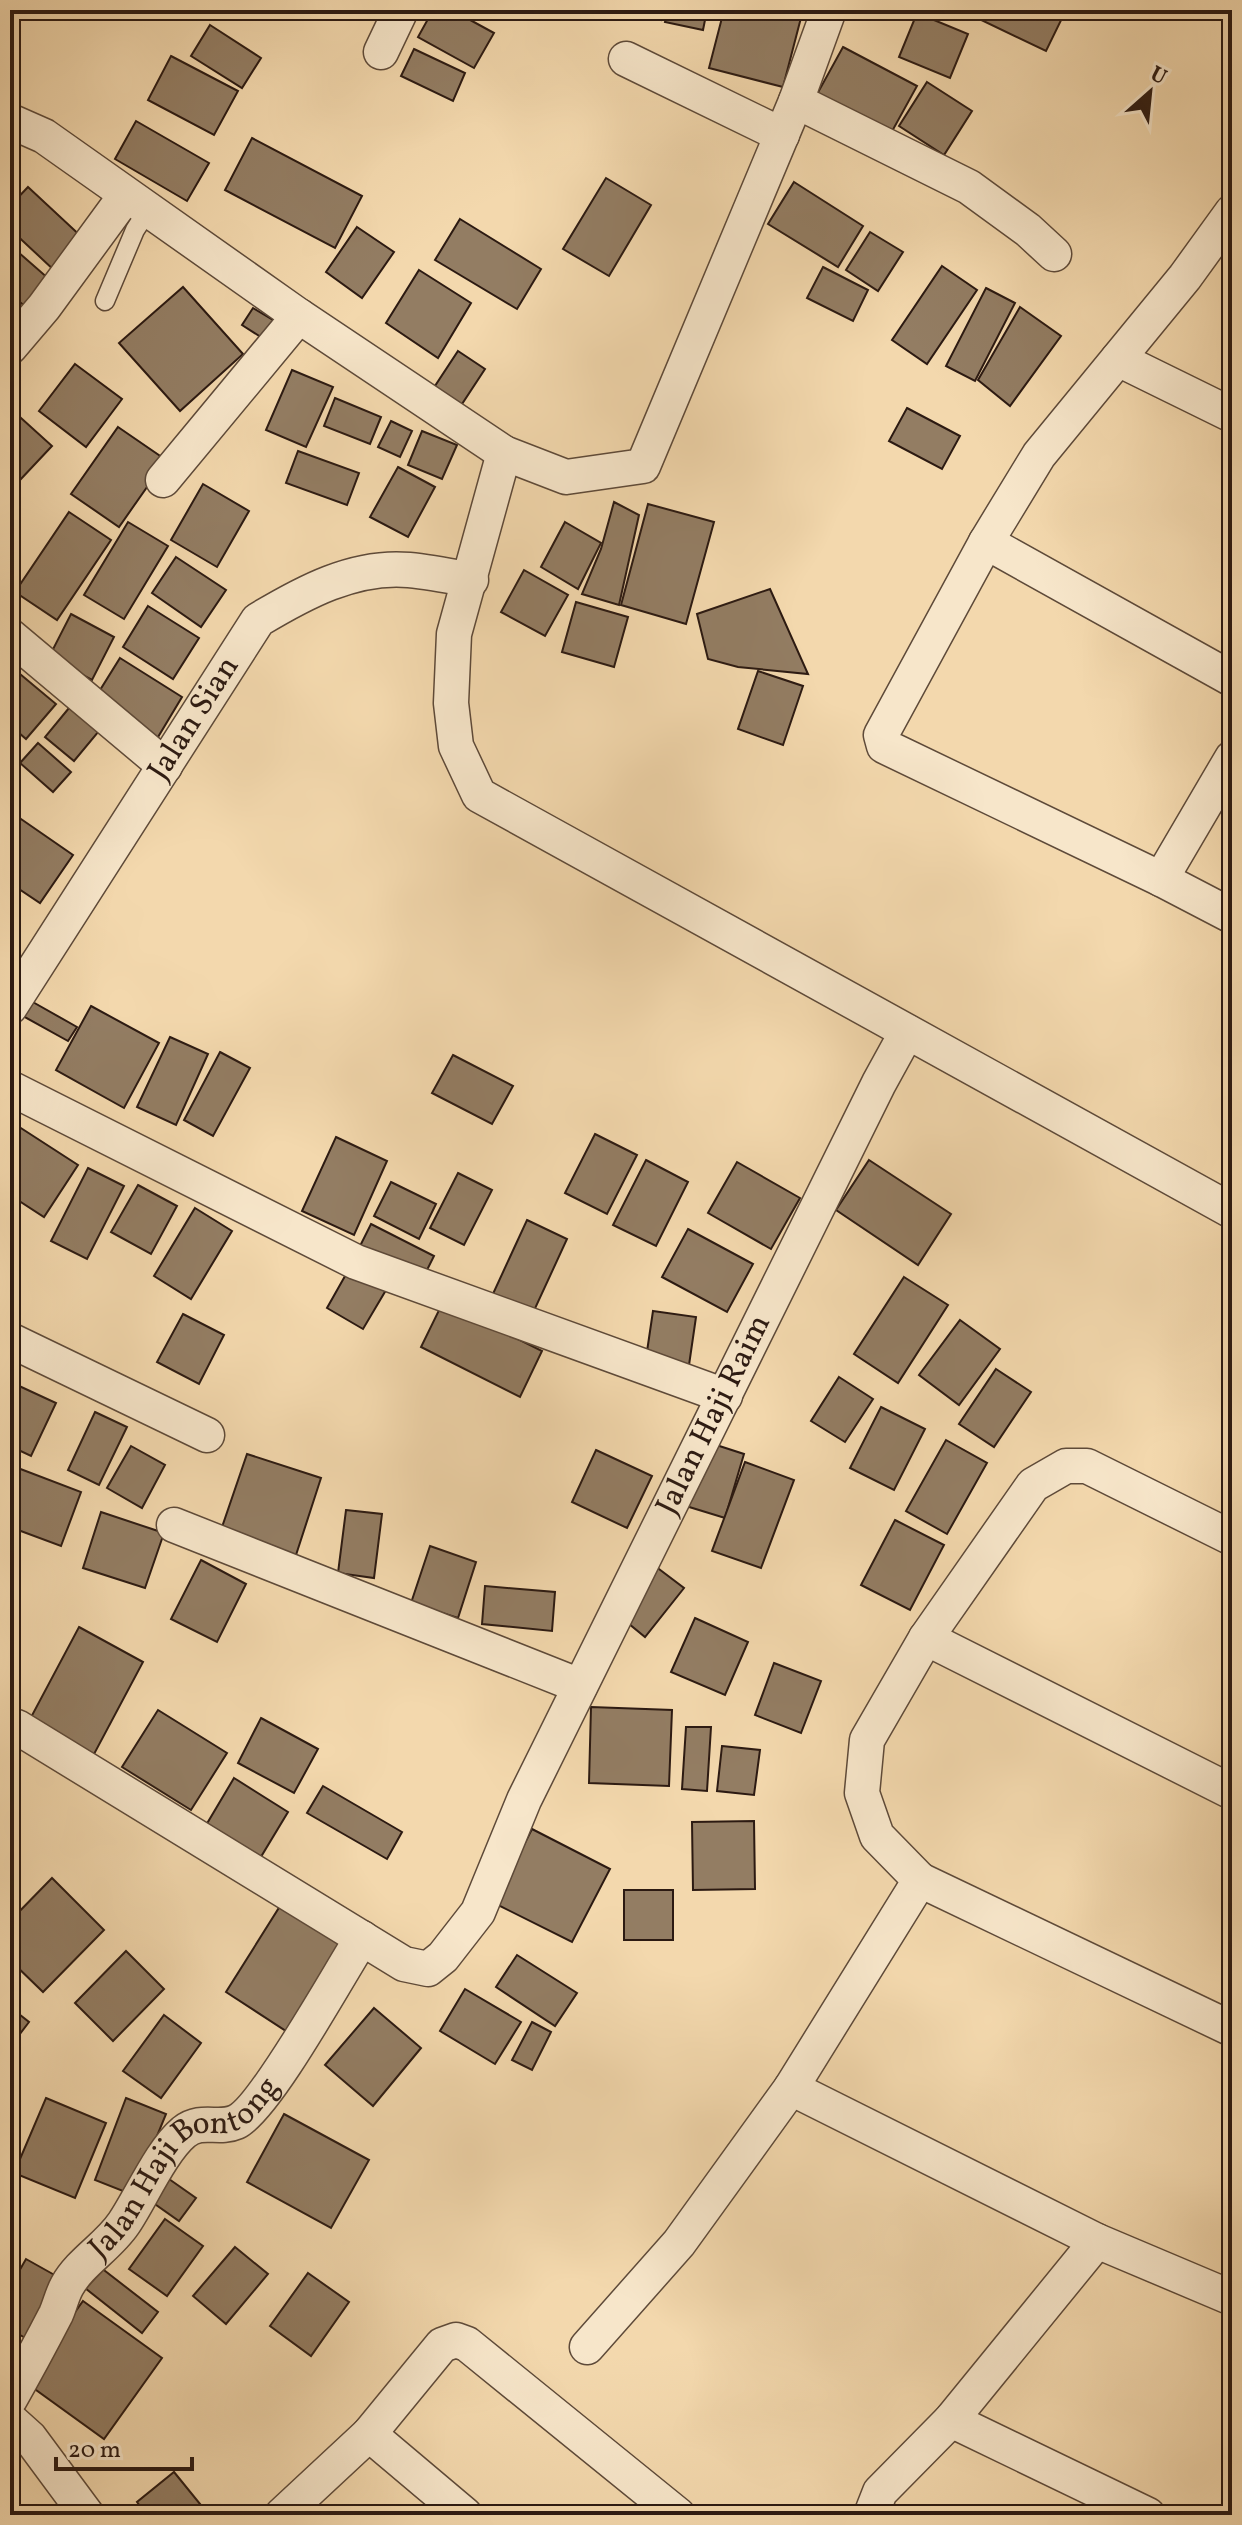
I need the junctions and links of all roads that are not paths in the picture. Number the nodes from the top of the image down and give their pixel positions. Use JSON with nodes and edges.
{"nodes":[{"id":1,"x":401,"y":10,"type":"edge"},
{"id":2,"x":829,"y":10,"type":"edge"},
{"id":3,"x":381,"y":52,"type":"dead end"},
{"id":4,"x":626,"y":59,"type":"dead end"},
{"id":5,"x":796,"y":101,"type":"junction"},
{"id":6,"x":10,"y":121,"type":"edge"},
{"id":7,"x":782,"y":135,"type":"junction"},
{"id":8,"x":137,"y":202,"type":"junction"},
{"id":9,"x":1232,"y":212,"type":"edge"},
{"id":10,"x":1054,"y":254,"type":"dead end"},
{"id":11,"x":105,"y":301,"type":"dead end"},
{"id":12,"x":299,"y":316,"type":"junction"},
{"id":13,"x":10,"y":347,"type":"edge"},
{"id":14,"x":1118,"y":359,"type":"junction"},
{"id":15,"x":1232,"y":415,"type":"edge"},
{"id":16,"x":504,"y":453,"type":"junction"},
{"id":17,"x":163,"y":480,"type":"dead end"},
{"id":18,"x":986,"y":542,"type":"junction"},
{"id":19,"x":471,"y":580,"type":"junction"},
{"id":20,"x":10,"y":636,"type":"edge"},
{"id":21,"x":1232,"y":679,"type":"edge"},
{"id":22,"x":1232,"y":758,"type":"edge"},
{"id":23,"x":165,"y":766,"type":"junction"},
{"id":24,"x":1161,"y":879,"type":"junction"},
{"id":25,"x":1232,"y":916,"type":"edge"},
{"id":26,"x":10,"y":1007,"type":"edge"},
{"id":27,"x":907,"y":1032,"type":"junction"},
{"id":28,"x":10,"y":1088,"type":"edge"},
{"id":29,"x":1232,"y":1211,"type":"edge"},
{"id":30,"x":10,"y":1340,"type":"edge"},
{"id":31,"x":725,"y":1396,"type":"junction"},
{"id":32,"x":207,"y":1435,"type":"dead end"},
{"id":33,"x":174,"y":1525,"type":"dead end"},
{"id":34,"x":1232,"y":1538,"type":"edge"},
{"id":35,"x":926,"y":1638,"type":"junction"},
{"id":36,"x":580,"y":1686,"type":"junction"},
{"id":37,"x":10,"y":1727,"type":"edge"},
{"id":38,"x":1232,"y":1792,"type":"edge"},
{"id":39,"x":920,"y":1880,"type":"junction"},
{"id":40,"x":362,"y":1938,"type":"junction"},
{"id":41,"x":1232,"y":2029,"type":"edge"},
{"id":42,"x":791,"y":2088,"type":"junction"},
{"id":43,"x":1097,"y":2241,"type":"junction"},
{"id":44,"x":1232,"y":2298,"type":"edge"},
{"id":45,"x":587,"y":2347,"type":"dead end"},
{"id":46,"x":10,"y":2399,"type":"edge"},
{"id":47,"x":10,"y":2420,"type":"edge"},
{"id":48,"x":951,"y":2420,"type":"junction"},
{"id":49,"x":369,"y":2434,"type":"junction"},
{"id":50,"x":87,"y":2515,"type":"edge"},
{"id":51,"x":282,"y":2515,"type":"edge"},
{"id":52,"x":465,"y":2515,"type":"edge"},
{"id":53,"x":678,"y":2515,"type":"edge"},
{"id":54,"x":871,"y":2515,"type":"edge"},
{"id":55,"x":1148,"y":2515,"type":"edge"}],
"edges":[{"from":1,"to":3,"type":"street"},
{"from":2,"to":5,"type":"street"},
{"from":4,"to":7,"type":"street"},
{"from":5,"to":7,"type":"street"},
{"from":5,"to":10,"type":"street"},
{"from":6,"to":8,"type":"street"},
{"from":7,"to":16,"type":"street"},
{"from":8,"to":11,"type":"lane"},
{"from":8,"to":12,"type":"street"},
{"from":8,"to":13,"type":"street"},
{"from":9,"to":14,"type":"street"},
{"from":12,"to":16,"type":"street"},
{"from":12,"to":17,"type":"street"},
{"from":14,"to":15,"type":"street"},
{"from":14,"to":18,"type":"street"},
{"from":16,"to":19,"type":"street"},
{"from":18,"to":21,"type":"street"},
{"from":18,"to":24,"type":"street"},
{"from":19,"to":23,"type":"street","name":"Jalan Sian"},
{"from":19,"to":27,"type":"street"},
{"from":20,"to":23,"type":"street"},
{"from":22,"to":24,"type":"street"},
{"from":23,"to":26,"type":"street","name":"Jalan Sian"},
{"from":24,"to":25,"type":"street"},
{"from":27,"to":29,"type":"street"},
{"from":27,"to":31,"type":"street","name":"Jalan Haji Raim"},
{"from":28,"to":31,"type":"street"},
{"from":30,"to":32,"type":"street"},
{"from":31,"to":36,"type":"street","name":"Jalan Haji Raim"},
{"from":33,"to":36,"type":"street"},
{"from":34,"to":35,"type":"street"},
{"from":35,"to":38,"type":"street"},
{"from":35,"to":39,"type":"street"},
{"from":36,"to":40,"type":"street","name":"Jalan Haji Raim"},
{"from":37,"to":40,"type":"street"},
{"from":39,"to":41,"type":"street"},
{"from":39,"to":42,"type":"street"},
{"from":40,"to":46,"type":"street","name":"Jalan Haji Bontong"},
{"from":42,"to":43,"type":"street"},
{"from":42,"to":45,"type":"street"},
{"from":43,"to":44,"type":"street"},
{"from":43,"to":48,"type":"street"},
{"from":47,"to":50,"type":"street"},
{"from":48,"to":54,"type":"street"},
{"from":48,"to":55,"type":"street"},
{"from":49,"to":51,"type":"street"},
{"from":49,"to":52,"type":"street"},
{"from":49,"to":53,"type":"street"}]}
